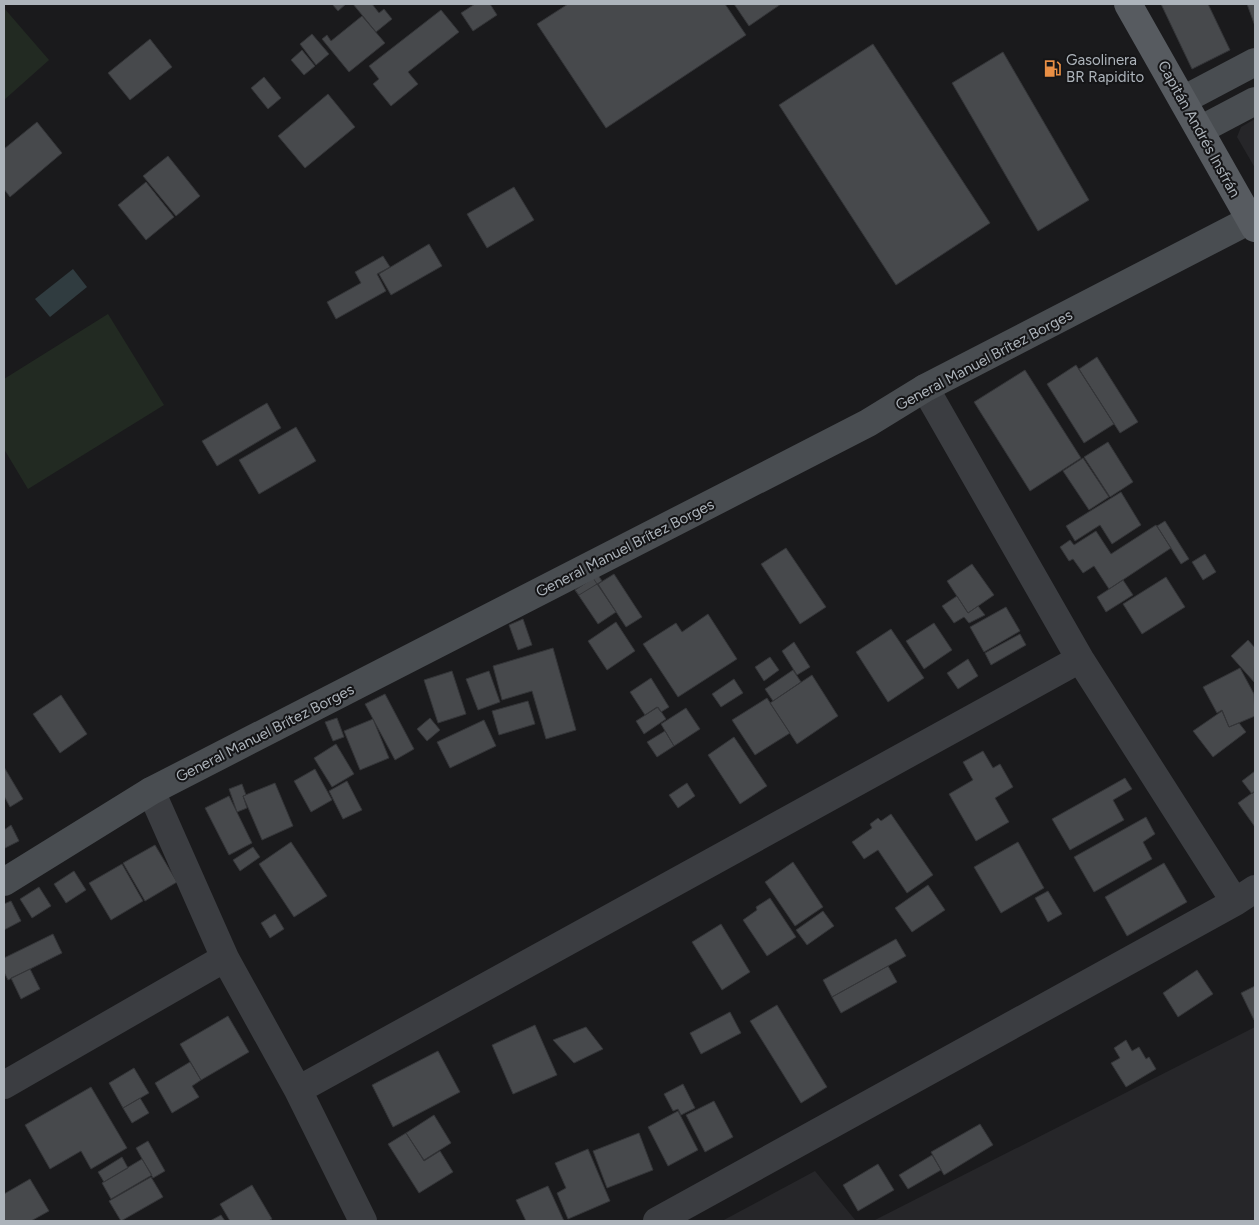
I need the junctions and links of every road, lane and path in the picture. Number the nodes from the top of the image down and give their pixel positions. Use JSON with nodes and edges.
{"nodes":[{"id":1,"x":1128,"y":4,"type":"edge"},
{"id":2,"x":1255,"y":62,"type":"edge"},
{"id":3,"x":1183,"y":100,"type":"junction"},
{"id":4,"x":1255,"y":101,"type":"edge"},
{"id":5,"x":1200,"y":130,"type":"junction"},
{"id":6,"x":1253,"y":224,"type":"edge"},
{"id":7,"x":925,"y":388,"type":"junction"},
{"id":8,"x":1080,"y":659,"type":"junction"},
{"id":9,"x":151,"y":791,"type":"junction"},
{"id":10,"x":4,"y":882,"type":"edge"},
{"id":11,"x":1245,"y":895,"type":"edge"},
{"id":12,"x":225,"y":958,"type":"junction"},
{"id":13,"x":4,"y":1085,"type":"edge"},
{"id":14,"x":298,"y":1090,"type":"junction"},
{"id":15,"x":363,"y":1221,"type":"edge"},
{"id":16,"x":657,"y":1221,"type":"edge"}],
"edges":[{"from":1,"to":3,"type":"main road","name":"Capitán Andrés Insfrán"},
{"from":2,"to":3,"type":"street"},
{"from":3,"to":5,"type":"main road","name":"Capitán Andrés Insfrán"},
{"from":4,"to":5,"type":"street"},
{"from":5,"to":6,"type":"main road","name":"Capitán Andrés Insfrán"},
{"from":6,"to":7,"type":"street","name":"General Manuel Brítez Borges"},
{"from":7,"to":8,"type":"street"},
{"from":7,"to":9,"type":"street","name":"General Manuel Brítez Borges"},
{"from":8,"to":11,"type":"street"},
{"from":8,"to":14,"type":"street"},
{"from":9,"to":10,"type":"street","name":"General Manuel Brítez Borges"},
{"from":9,"to":12,"type":"street"},
{"from":11,"to":16,"type":"street"},
{"from":12,"to":13,"type":"street"},
{"from":12,"to":14,"type":"street"},
{"from":14,"to":15,"type":"street"}]}
